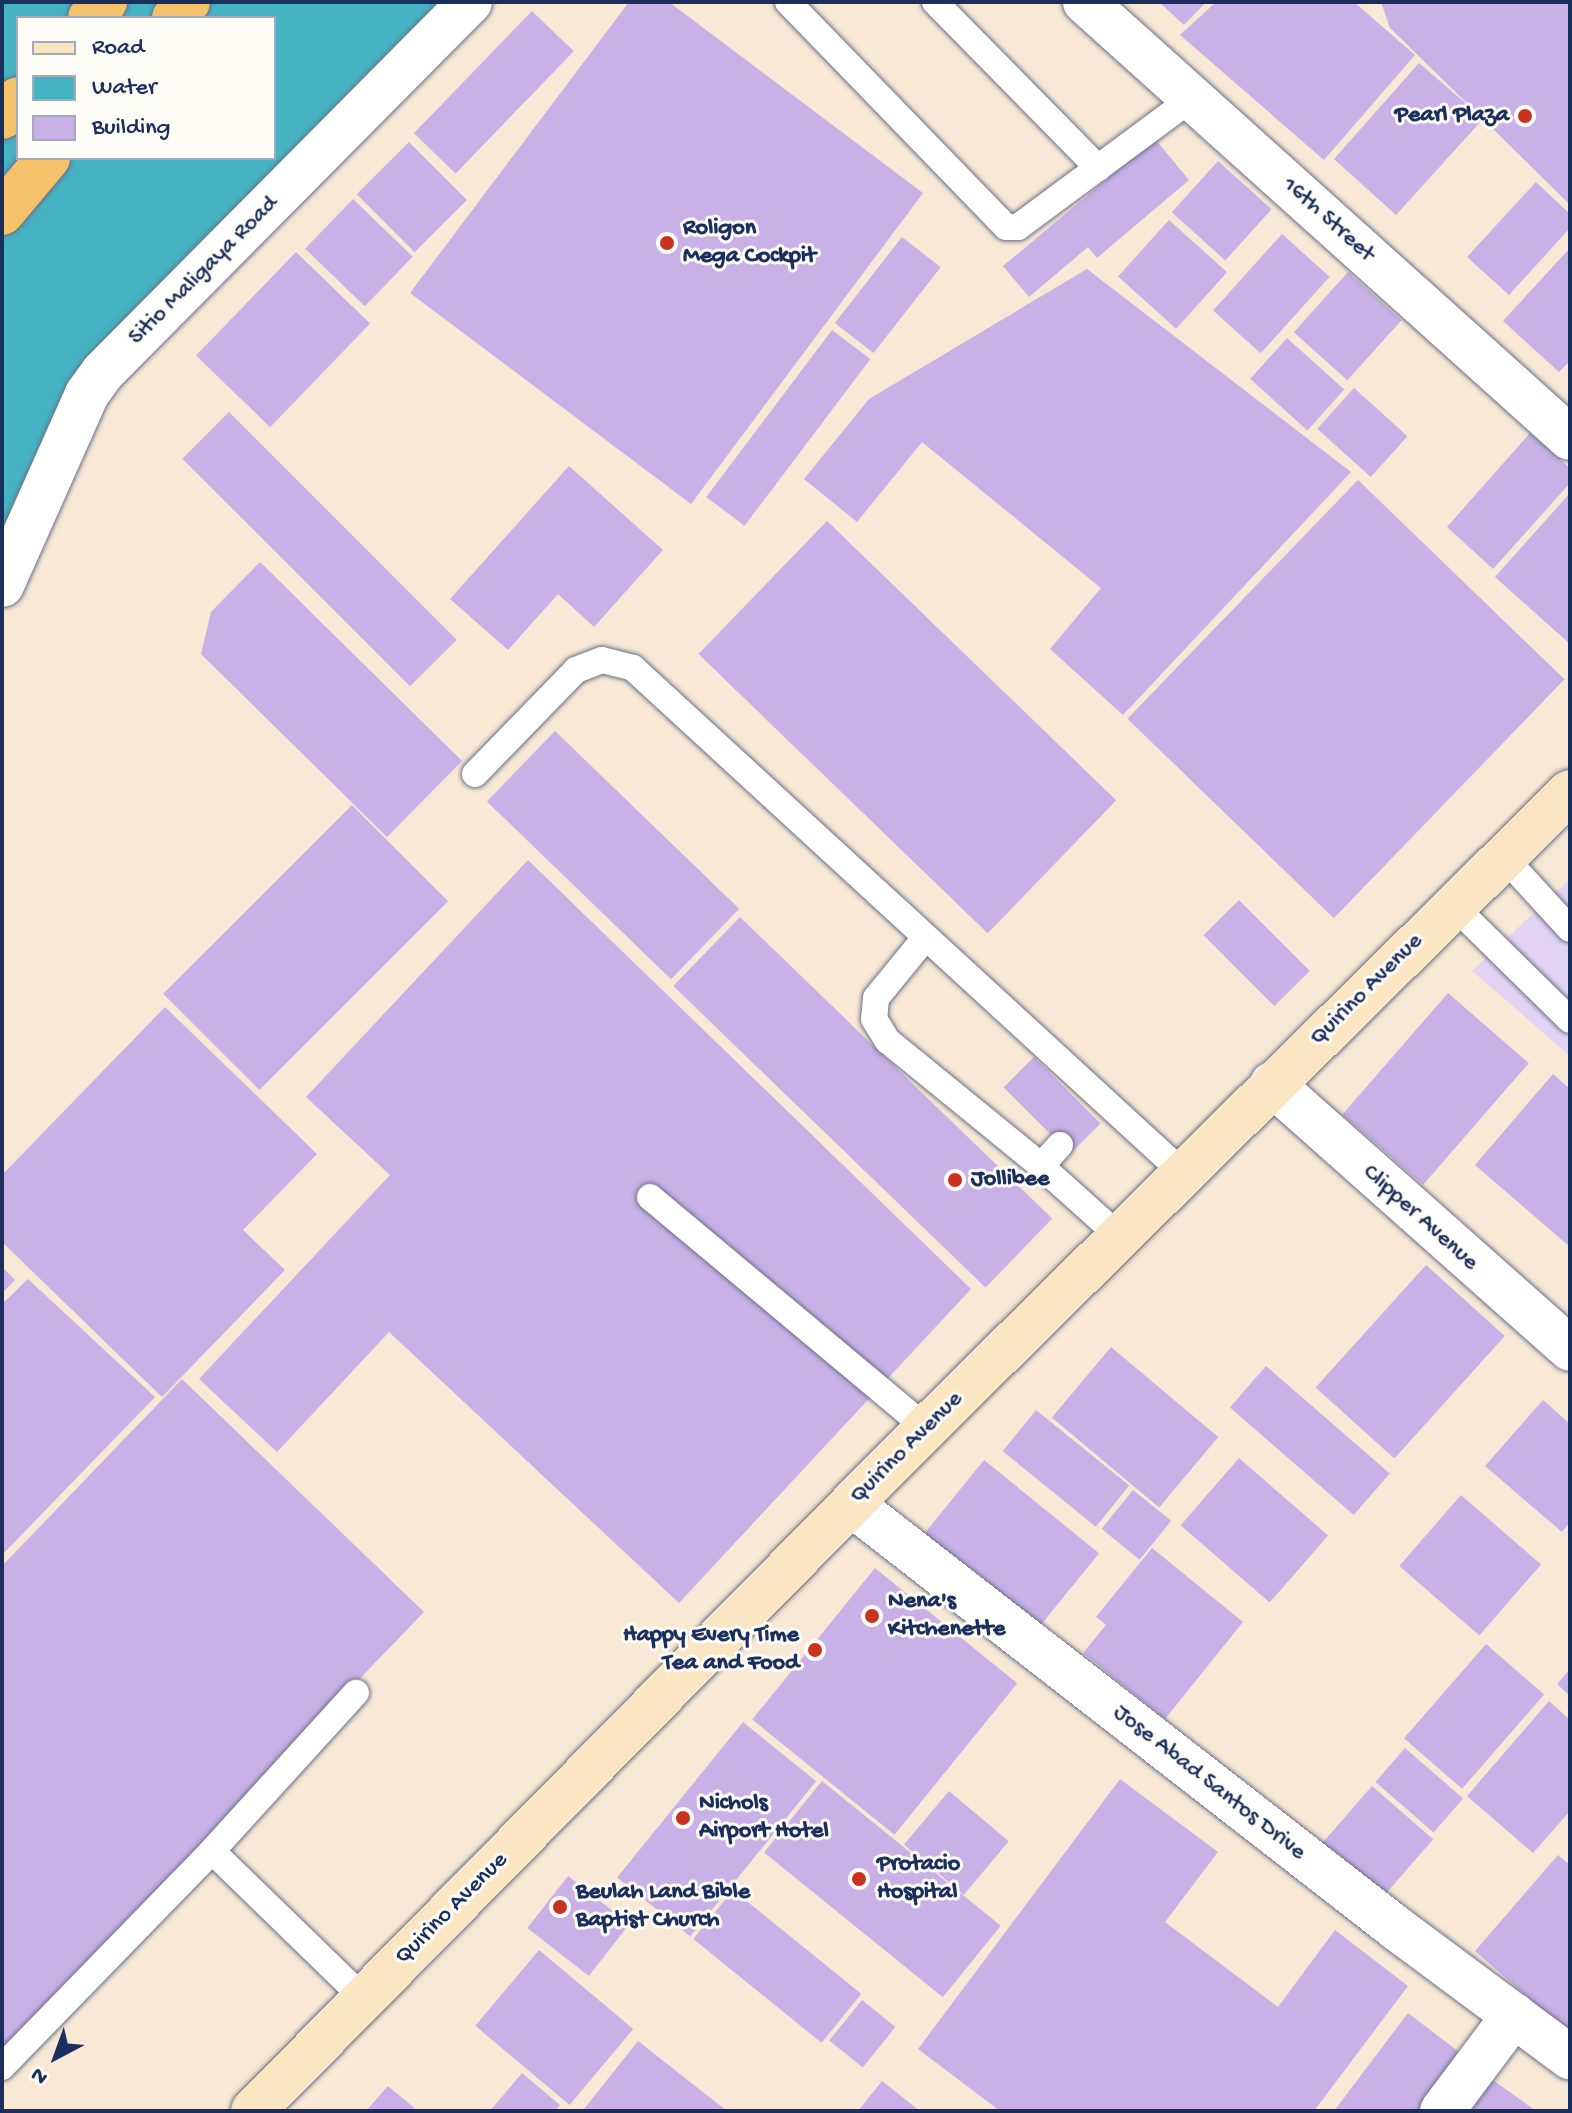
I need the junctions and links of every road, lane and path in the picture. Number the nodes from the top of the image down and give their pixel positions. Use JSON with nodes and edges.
{"nodes":[{"id":1,"x":470,"y":2,"type":"edge"},
{"id":2,"x":788,"y":2,"type":"edge"},
{"id":3,"x":935,"y":2,"type":"edge"},
{"id":4,"x":1085,"y":2,"type":"edge"},
{"id":5,"x":1191,"y":99,"type":"junction"},
{"id":6,"x":16,"y":101,"type":"edge"},
{"id":7,"x":2,"y":117,"type":"edge"},
{"id":8,"x":46,"y":160,"type":"edge"},
{"id":9,"x":1098,"y":168,"type":"junction"},
{"id":10,"x":2,"y":213,"type":"edge"},
{"id":11,"x":1570,"y":438,"type":"edge"},
{"id":12,"x":2,"y":585,"type":"edge"},
{"id":13,"x":475,"y":774,"type":"dead end"},
{"id":14,"x":1570,"y":792,"type":"edge"},
{"id":15,"x":1503,"y":856,"type":"junction"},
{"id":16,"x":1452,"y":904,"type":"junction"},
{"id":17,"x":1570,"y":929,"type":"edge"},
{"id":18,"x":925,"y":938,"type":"junction"},
{"id":19,"x":1570,"y":1020,"type":"edge"},
{"id":20,"x":1272,"y":1084,"type":"junction"},
{"id":21,"x":1060,"y":1145,"type":"dead end"},
{"id":22,"x":1041,"y":1166,"type":"junction"},
{"id":23,"x":1184,"y":1174,"type":"junction"},
{"id":24,"x":650,"y":1197,"type":"dead end"},
{"id":25,"x":1119,"y":1236,"type":"junction"},
{"id":26,"x":1570,"y":1349,"type":"edge"},
{"id":27,"x":926,"y":1428,"type":"junction"},
{"id":28,"x":851,"y":1504,"type":"junction"},
{"id":29,"x":356,"y":1693,"type":"dead end"},
{"id":30,"x":212,"y":1851,"type":"junction"},
{"id":31,"x":364,"y":1999,"type":"junction"},
{"id":32,"x":1514,"y":2015,"type":"junction"},
{"id":33,"x":1570,"y":2057,"type":"edge"},
{"id":34,"x":2,"y":2067,"type":"edge"},
{"id":35,"x":253,"y":2111,"type":"edge"},
{"id":36,"x":1442,"y":2111,"type":"edge"}],
"edges":[{"from":1,"to":12,"type":"street","name":"Sitio Maligaya Road"},
{"from":2,"to":9,"type":"lane"},
{"from":3,"to":9,"type":"lane"},
{"from":4,"to":5,"type":"street","name":"16th Street"},
{"from":5,"to":9,"type":"lane"},
{"from":5,"to":11,"type":"street","name":"16th Street"},
{"from":6,"to":7,"type":"highway"},
{"from":8,"to":10,"type":"highway"},
{"from":13,"to":18,"type":"lane"},
{"from":14,"to":15,"type":"main road","name":"Quirino Avenue"},
{"from":15,"to":16,"type":"main road","name":"Quirino Avenue"},
{"from":15,"to":17,"type":"lane"},
{"from":16,"to":19,"type":"lane"},
{"from":16,"to":20,"type":"main road","name":"Quirino Avenue"},
{"from":18,"to":22,"type":"lane"},
{"from":18,"to":23,"type":"lane"},
{"from":20,"to":23,"type":"main road","name":"Quirino Avenue"},
{"from":20,"to":26,"type":"street","name":"Clipper Avenue"},
{"from":21,"to":22,"type":"lane"},
{"from":22,"to":25,"type":"lane"},
{"from":23,"to":25,"type":"main road","name":"Quirino Avenue"},
{"from":24,"to":27,"type":"lane"},
{"from":25,"to":27,"type":"main road","name":"Quirino Avenue"},
{"from":27,"to":28,"type":"main road","name":"Quirino Avenue"},
{"from":28,"to":31,"type":"main road","name":"Quirino Avenue"},
{"from":28,"to":32,"type":"street","name":"Jose Abad Santos Drive"},
{"from":29,"to":30,"type":"lane"},
{"from":30,"to":31,"type":"lane"},
{"from":30,"to":34,"type":"lane"},
{"from":31,"to":35,"type":"main road","name":"Quirino Avenue"},
{"from":32,"to":33,"type":"street","name":"Jose Abad Santos Drive"},
{"from":32,"to":36,"type":"street"}]}
